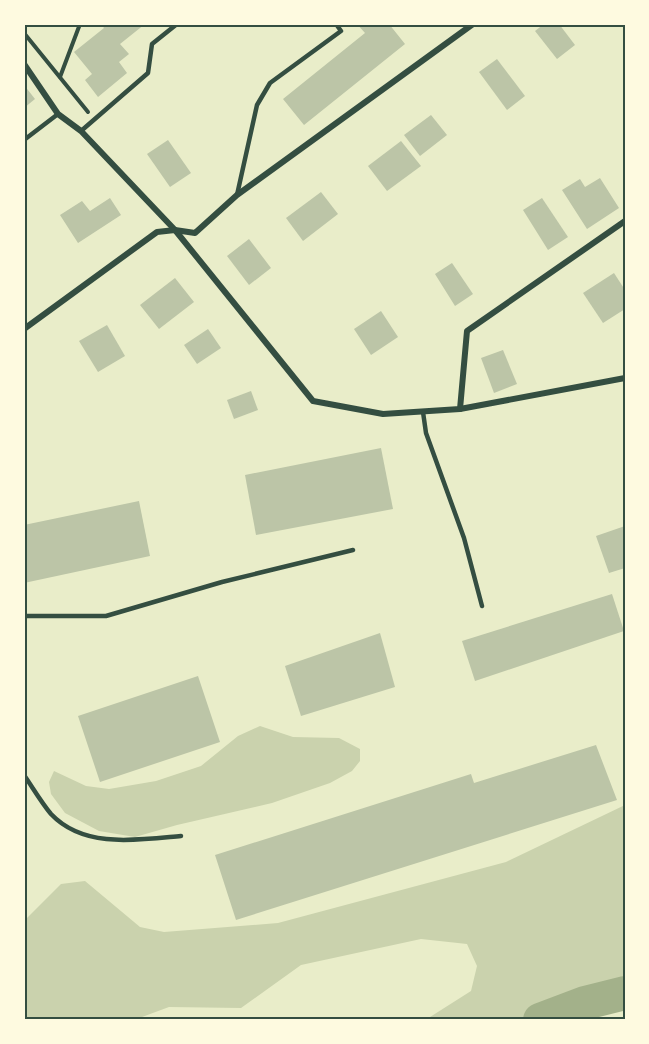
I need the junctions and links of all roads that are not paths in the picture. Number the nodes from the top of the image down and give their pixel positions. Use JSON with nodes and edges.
{"nodes":[{"id":1,"x":177,"y":24,"type":"edge"},
{"id":2,"x":336,"y":24,"type":"edge"},
{"id":3,"x":473,"y":24,"type":"edge"},
{"id":4,"x":24,"y":64,"type":"edge"},
{"id":5,"x":58,"y":114,"type":"junction"},
{"id":6,"x":81,"y":131,"type":"junction"},
{"id":7,"x":24,"y":140,"type":"edge"},
{"id":8,"x":237,"y":195,"type":"junction"},
{"id":9,"x":625,"y":221,"type":"edge"},
{"id":10,"x":175,"y":230,"type":"junction"},
{"id":11,"x":24,"y":329,"type":"edge"},
{"id":12,"x":625,"y":378,"type":"edge"},
{"id":13,"x":460,"y":409,"type":"junction"},
{"id":14,"x":423,"y":412,"type":"junction"},
{"id":15,"x":353,"y":550,"type":"dead end"},
{"id":16,"x":482,"y":606,"type":"dead end"},
{"id":17,"x":24,"y":616,"type":"edge"},
{"id":18,"x":24,"y":775,"type":"edge"},
{"id":19,"x":181,"y":836,"type":"dead end"}],
"edges":[{"from":1,"to":6,"type":"lane"},
{"from":2,"to":8,"type":"lane"},
{"from":3,"to":8,"type":"street"},
{"from":4,"to":5,"type":"street"},
{"from":5,"to":6,"type":"street"},
{"from":5,"to":7,"type":"lane"},
{"from":6,"to":10,"type":"street"},
{"from":8,"to":10,"type":"street"},
{"from":9,"to":13,"type":"street"},
{"from":10,"to":11,"type":"street"},
{"from":10,"to":14,"type":"street"},
{"from":12,"to":13,"type":"street"},
{"from":13,"to":14,"type":"street"},
{"from":14,"to":16,"type":"lane"},
{"from":15,"to":17,"type":"lane"},
{"from":18,"to":19,"type":"lane"}]}
